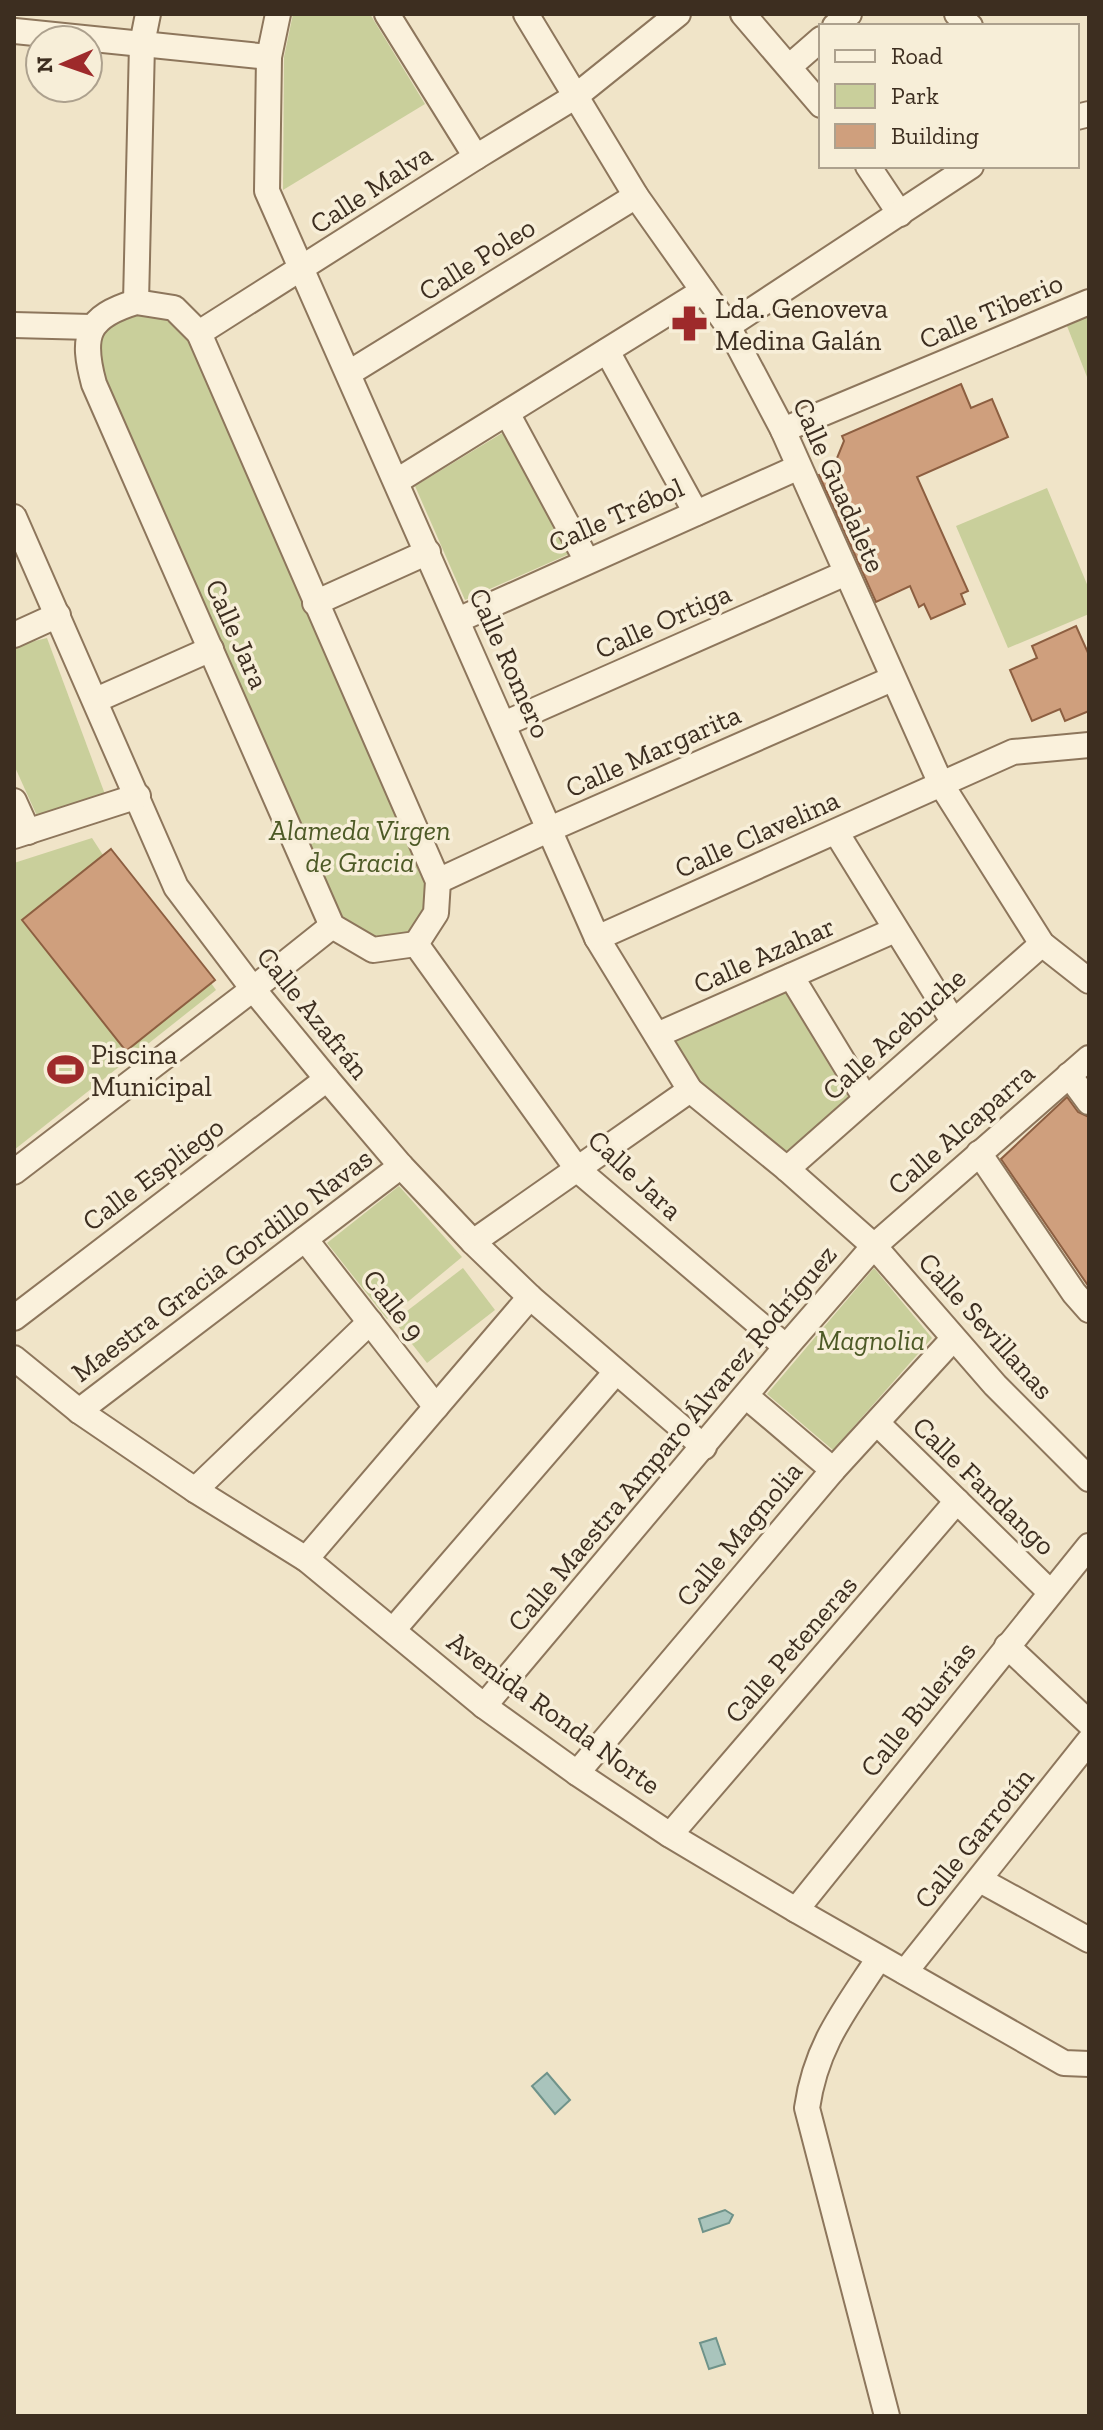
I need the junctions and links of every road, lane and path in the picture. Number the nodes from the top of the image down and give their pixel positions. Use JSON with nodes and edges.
{"nodes":[{"id":1,"x":17,"y":14,"type":"edge"},
{"id":2,"x":148,"y":14,"type":"edge"},
{"id":3,"x":278,"y":14,"type":"edge"},
{"id":4,"x":387,"y":14,"type":"edge"},
{"id":5,"x":526,"y":14,"type":"edge"},
{"id":6,"x":678,"y":14,"type":"edge"},
{"id":7,"x":743,"y":14,"type":"edge"},
{"id":8,"x":15,"y":31,"type":"edge"},
{"id":9,"x":819,"y":41,"type":"edge"},
{"id":10,"x":14,"y":43,"type":"edge"},
{"id":11,"x":142,"y":44,"type":"junction"},
{"id":12,"x":269,"y":57,"type":"junction"},
{"id":13,"x":790,"y":66,"type":"junction"},
{"id":14,"x":576,"y":96,"type":"junction"},
{"id":15,"x":819,"y":102,"type":"edge"},
{"id":16,"x":476,"y":157,"type":"junction"},
{"id":17,"x":869,"y":168,"type":"edge"},
{"id":18,"x":968,"y":168,"type":"edge"},
{"id":19,"x":636,"y":196,"type":"junction"},
{"id":20,"x":900,"y":214,"type":"junction"},
{"id":21,"x":302,"y":268,"type":"junction"},
{"id":22,"x":703,"y":291,"type":"junction"},
{"id":23,"x":136,"y":302,"type":"junction"},
{"id":24,"x":1089,"y":302,"type":"edge"},
{"id":25,"x":14,"y":325,"type":"edge"},
{"id":26,"x":728,"y":326,"type":"junction"},
{"id":27,"x":91,"y":327,"type":"junction"},
{"id":28,"x":199,"y":333,"type":"junction"},
{"id":29,"x":607,"y":351,"type":"junction"},
{"id":30,"x":349,"y":373,"type":"junction"},
{"id":31,"x":507,"y":413,"type":"junction"},
{"id":32,"x":783,"y":430,"type":"junction"},
{"id":33,"x":799,"y":467,"type":"junction"},
{"id":34,"x":397,"y":481,"type":"junction"},
{"id":35,"x":696,"y":513,"type":"junction"},
{"id":36,"x":14,"y":517,"type":"edge"},
{"id":37,"x":428,"y":552,"type":"junction"},
{"id":38,"x":587,"y":561,"type":"junction"},
{"id":39,"x":846,"y":573,"type":"junction"},
{"id":40,"x":315,"y":603,"type":"junction"},
{"id":41,"x":58,"y":615,"type":"junction"},
{"id":42,"x":458,"y":620,"type":"junction"},
{"id":43,"x":14,"y":635,"type":"edge"},
{"id":44,"x":211,"y":649,"type":"junction"},
{"id":45,"x":892,"y":679,"type":"junction"},
{"id":46,"x":96,"y":700,"type":"junction"},
{"id":47,"x":504,"y":724,"type":"junction"},
{"id":48,"x":1089,"y":745,"type":"edge"},
{"id":49,"x":941,"y":784,"type":"junction"},
{"id":50,"x":138,"y":796,"type":"junction"},
{"id":51,"x":14,"y":801,"type":"edge"},
{"id":52,"x":550,"y":829,"type":"junction"},
{"id":53,"x":836,"y":832,"type":"junction"},
{"id":54,"x":21,"y":834,"type":"edge"},
{"id":55,"x":438,"y":881,"type":"junction"},
{"id":56,"x":332,"y":926,"type":"junction"},
{"id":57,"x":895,"y":930,"type":"junction"},
{"id":58,"x":597,"y":938,"type":"junction"},
{"id":59,"x":416,"y":944,"type":"junction"},
{"id":60,"x":1042,"y":944,"type":"junction"},
{"id":61,"x":791,"y":976,"type":"junction"},
{"id":62,"x":1089,"y":981,"type":"edge"},
{"id":63,"x":253,"y":989,"type":"junction"},
{"id":64,"x":953,"y":1021,"type":"junction"},
{"id":65,"x":657,"y":1035,"type":"junction"},
{"id":66,"x":1089,"y":1058,"type":"edge"},
{"id":67,"x":1069,"y":1075,"type":"junction"},
{"id":68,"x":327,"y":1079,"type":"junction"},
{"id":69,"x":690,"y":1090,"type":"junction"},
{"id":70,"x":866,"y":1099,"type":"junction"},
{"id":71,"x":1089,"y":1102,"type":"edge"},
{"id":72,"x":979,"y":1153,"type":"junction"},
{"id":73,"x":401,"y":1166,"type":"junction"},
{"id":74,"x":787,"y":1169,"type":"junction"},
{"id":75,"x":578,"y":1170,"type":"junction"},
{"id":76,"x":14,"y":1172,"type":"edge"},
{"id":77,"x":305,"y":1239,"type":"junction"},
{"id":78,"x":473,"y":1242,"type":"junction"},
{"id":79,"x":874,"y":1246,"type":"junction"},
{"id":80,"x":530,"y":1297,"type":"junction"},
{"id":81,"x":1089,"y":1310,"type":"edge"},
{"id":82,"x":14,"y":1318,"type":"edge"},
{"id":83,"x":370,"y":1322,"type":"junction"},
{"id":84,"x":953,"y":1339,"type":"junction"},
{"id":85,"x":786,"y":1347,"type":"junction"},
{"id":86,"x":14,"y":1358,"type":"edge"},
{"id":87,"x":616,"y":1372,"type":"junction"},
{"id":88,"x":746,"y":1396,"type":"junction"},
{"id":89,"x":436,"y":1407,"type":"junction"},
{"id":90,"x":79,"y":1411,"type":"junction"},
{"id":91,"x":877,"y":1423,"type":"junction"},
{"id":92,"x":704,"y":1447,"type":"junction"},
{"id":93,"x":833,"y":1470,"type":"junction"},
{"id":94,"x":1089,"y":1479,"type":"edge"},
{"id":95,"x":195,"y":1490,"type":"junction"},
{"id":96,"x":957,"y":1501,"type":"junction"},
{"id":97,"x":1089,"y":1546,"type":"edge"},
{"id":98,"x":306,"y":1559,"type":"junction"},
{"id":99,"x":1050,"y":1592,"type":"junction"},
{"id":100,"x":394,"y":1629,"type":"junction"},
{"id":101,"x":1007,"y":1646,"type":"junction"},
{"id":102,"x":484,"y":1706,"type":"junction"},
{"id":103,"x":1089,"y":1723,"type":"edge"},
{"id":104,"x":1089,"y":1741,"type":"edge"},
{"id":105,"x":577,"y":1773,"type":"junction"},
{"id":106,"x":670,"y":1835,"type":"junction"},
{"id":107,"x":980,"y":1880,"type":"junction"},
{"id":108,"x":796,"y":1910,"type":"junction"},
{"id":109,"x":1089,"y":1940,"type":"edge"},
{"id":110,"x":879,"y":1958,"type":"junction"},
{"id":111,"x":905,"y":1972,"type":"junction"},
{"id":112,"x":1064,"y":2063,"type":"junction"},
{"id":113,"x":1089,"y":2064,"type":"edge"},
{"id":114,"x":1089,"y":2077,"type":"edge"},
{"id":115,"x":887,"y":2416,"type":"edge"}],
"edges":[{"from":1,"to":8,"type":"street"},
{"from":2,"to":11,"type":"street"},
{"from":3,"to":12,"type":"street","name":"Calle Romero"},
{"from":4,"to":16,"type":"street"},
{"from":5,"to":14,"type":"street","name":"Calle Guadalete"},
{"from":6,"to":14,"type":"street","name":"Calle Malva"},
{"from":7,"to":13,"type":"street"},
{"from":8,"to":10,"type":"street"},
{"from":8,"to":11,"type":"street"},
{"from":9,"to":13,"type":"street"},
{"from":11,"to":12,"type":"street"},
{"from":11,"to":23,"type":"street"},
{"from":12,"to":21,"type":"street","name":"Calle Romero"},
{"from":13,"to":15,"type":"street"},
{"from":14,"to":16,"type":"street","name":"Calle Malva"},
{"from":14,"to":19,"type":"street","name":"Calle Guadalete"},
{"from":16,"to":21,"type":"street","name":"Calle Malva"},
{"from":17,"to":20,"type":"street"},
{"from":18,"to":20,"type":"street"},
{"from":19,"to":22,"type":"street","name":"Calle Guadalete"},
{"from":19,"to":30,"type":"street","name":"Calle Poleo"},
{"from":20,"to":26,"type":"street"},
{"from":21,"to":28,"type":"street","name":"Calle Malva"},
{"from":21,"to":30,"type":"street","name":"Calle Romero"},
{"from":22,"to":26,"type":"street","name":"Calle Guadalete"},
{"from":22,"to":29,"type":"street"},
{"from":23,"to":27,"type":"street"},
{"from":23,"to":28,"type":"street"},
{"from":24,"to":32,"type":"street","name":"Calle Tiberio"},
{"from":25,"to":27,"type":"street"},
{"from":26,"to":32,"type":"street","name":"Calle Guadalete"},
{"from":27,"to":44,"type":"street","name":"Calle Jara"},
{"from":28,"to":40,"type":"street"},
{"from":29,"to":31,"type":"street"},
{"from":29,"to":35,"type":"street"},
{"from":30,"to":34,"type":"street","name":"Calle Romero"},
{"from":31,"to":34,"type":"street"},
{"from":31,"to":38,"type":"street"},
{"from":32,"to":33,"type":"street","name":"Calle Guadalete"},
{"from":33,"to":35,"type":"street","name":"Calle Trébol"},
{"from":33,"to":39,"type":"street","name":"Calle Guadalete"},
{"from":34,"to":37,"type":"street","name":"Calle Romero"},
{"from":35,"to":38,"type":"street","name":"Calle Trébol"},
{"from":36,"to":41,"type":"street","name":"Calle Azafrán"},
{"from":37,"to":40,"type":"street"},
{"from":37,"to":42,"type":"street","name":"Calle Romero"},
{"from":38,"to":42,"type":"street","name":"Calle Trébol"},
{"from":39,"to":45,"type":"street","name":"Calle Guadalete"},
{"from":39,"to":47,"type":"street","name":"Calle Ortiga"},
{"from":40,"to":55,"type":"street"},
{"from":41,"to":43,"type":"street"},
{"from":41,"to":46,"type":"street","name":"Calle Azafrán"},
{"from":42,"to":47,"type":"street","name":"Calle Romero"},
{"from":44,"to":46,"type":"street"},
{"from":44,"to":56,"type":"street","name":"Calle Jara"},
{"from":45,"to":49,"type":"street","name":"Calle Guadalete"},
{"from":45,"to":52,"type":"street","name":"Calle Margarita"},
{"from":46,"to":50,"type":"street","name":"Calle Azafrán"},
{"from":47,"to":52,"type":"street","name":"Calle Romero"},
{"from":48,"to":49,"type":"street","name":"Calle Clavelina"},
{"from":49,"to":53,"type":"street","name":"Calle Clavelina"},
{"from":49,"to":60,"type":"street","name":"Calle Guadalete"},
{"from":50,"to":54,"type":"street"},
{"from":50,"to":63,"type":"street","name":"Calle Azafrán"},
{"from":51,"to":54,"type":"street"},
{"from":52,"to":55,"type":"street","name":"Calle Margarita"},
{"from":52,"to":58,"type":"street","name":"Calle Romero"},
{"from":53,"to":57,"type":"street"},
{"from":53,"to":58,"type":"street","name":"Calle Clavelina"},
{"from":55,"to":59,"type":"street"},
{"from":56,"to":59,"type":"street"},
{"from":56,"to":63,"type":"street"},
{"from":57,"to":61,"type":"street","name":"Calle Azahar"},
{"from":57,"to":64,"type":"street"},
{"from":58,"to":65,"type":"street","name":"Calle Romero"},
{"from":59,"to":75,"type":"street","name":"Calle Jara"},
{"from":60,"to":62,"type":"street","name":"Calle Guadalete"},
{"from":60,"to":64,"type":"street","name":"Calle Acebuche"},
{"from":61,"to":65,"type":"street","name":"Calle Azahar"},
{"from":61,"to":70,"type":"street"},
{"from":63,"to":68,"type":"street","name":"Calle Azafrán"},
{"from":63,"to":76,"type":"street"},
{"from":64,"to":70,"type":"street","name":"Calle Acebuche"},
{"from":65,"to":69,"type":"street","name":"Calle Romero"},
{"from":66,"to":67,"type":"street","name":"Calle Alcaparra"},
{"from":67,"to":71,"type":"street"},
{"from":67,"to":72,"type":"street","name":"Calle Alcaparra"},
{"from":68,"to":73,"type":"street","name":"Calle Azafrán"},
{"from":68,"to":82,"type":"street","name":"Calle Espliego"},
{"from":69,"to":74,"type":"street","name":"Calle Romero"},
{"from":69,"to":75,"type":"street"},
{"from":70,"to":74,"type":"street","name":"Calle Acebuche"},
{"from":72,"to":79,"type":"street","name":"Calle Alcaparra"},
{"from":72,"to":81,"type":"street"},
{"from":73,"to":77,"type":"street","name":"Maestra Gracia Gordillo Navas"},
{"from":73,"to":78,"type":"street","name":"Calle Azafrán"},
{"from":74,"to":79,"type":"street","name":"Calle Romero"},
{"from":75,"to":78,"type":"street"},
{"from":75,"to":85,"type":"street","name":"Calle Jara"},
{"from":77,"to":83,"type":"street","name":"Calle 9"},
{"from":77,"to":90,"type":"street","name":"Maestra Gracia Gordillo Navas"},
{"from":78,"to":80,"type":"street","name":"Calle Azafrán"},
{"from":79,"to":84,"type":"street","name":"Calle Sevillanas"},
{"from":79,"to":85,"type":"street","name":"Calle Maestra Amparo Álvarez Rodríguez"},
{"from":80,"to":87,"type":"street","name":"Calle Azafrán"},
{"from":80,"to":89,"type":"street"},
{"from":83,"to":89,"type":"street","name":"Calle 9"},
{"from":83,"to":95,"type":"street"},
{"from":84,"to":91,"type":"street","name":"Calle Magnolia"},
{"from":84,"to":94,"type":"street","name":"Calle Sevillanas"},
{"from":85,"to":88,"type":"street","name":"Calle Maestra Amparo Álvarez Rodríguez"},
{"from":86,"to":90,"type":"street","name":"Avenida Ronda Norte"},
{"from":87,"to":92,"type":"street","name":"Calle Azafrán"},
{"from":87,"to":100,"type":"street"},
{"from":88,"to":92,"type":"street","name":"Calle Maestra Amparo Álvarez Rodríguez"},
{"from":88,"to":93,"type":"street"},
{"from":89,"to":98,"type":"street"},
{"from":90,"to":95,"type":"street","name":"Avenida Ronda Norte"},
{"from":91,"to":93,"type":"street","name":"Calle Magnolia"},
{"from":91,"to":96,"type":"street","name":"Calle Fandango"},
{"from":92,"to":102,"type":"street","name":"Calle Maestra Amparo Álvarez Rodríguez"},
{"from":93,"to":105,"type":"street","name":"Calle Magnolia"},
{"from":95,"to":98,"type":"street","name":"Avenida Ronda Norte"},
{"from":96,"to":99,"type":"street","name":"Calle Fandango"},
{"from":96,"to":106,"type":"street","name":"Calle Peteneras"},
{"from":97,"to":99,"type":"street","name":"Calle Bulerías"},
{"from":98,"to":100,"type":"street","name":"Avenida Ronda Norte"},
{"from":99,"to":101,"type":"street","name":"Calle Bulerías"},
{"from":100,"to":102,"type":"street","name":"Avenida Ronda Norte"},
{"from":101,"to":103,"type":"street"},
{"from":101,"to":108,"type":"street","name":"Calle Bulerías"},
{"from":102,"to":105,"type":"street","name":"Avenida Ronda Norte"},
{"from":104,"to":107,"type":"street","name":"Calle Garrotín"},
{"from":105,"to":106,"type":"street","name":"Avenida Ronda Norte"},
{"from":106,"to":108,"type":"street","name":"Avenida Ronda Norte"},
{"from":107,"to":109,"type":"street"},
{"from":107,"to":111,"type":"street","name":"Calle Garrotín"},
{"from":108,"to":110,"type":"street","name":"Avenida Ronda Norte"},
{"from":110,"to":111,"type":"street","name":"Avenida Ronda Norte"},
{"from":110,"to":115,"type":"street"},
{"from":111,"to":112,"type":"street","name":"Avenida Ronda Norte"},
{"from":112,"to":113,"type":"street","name":"Avenida Ronda Norte"},
{"from":112,"to":114,"type":"street"}]}
